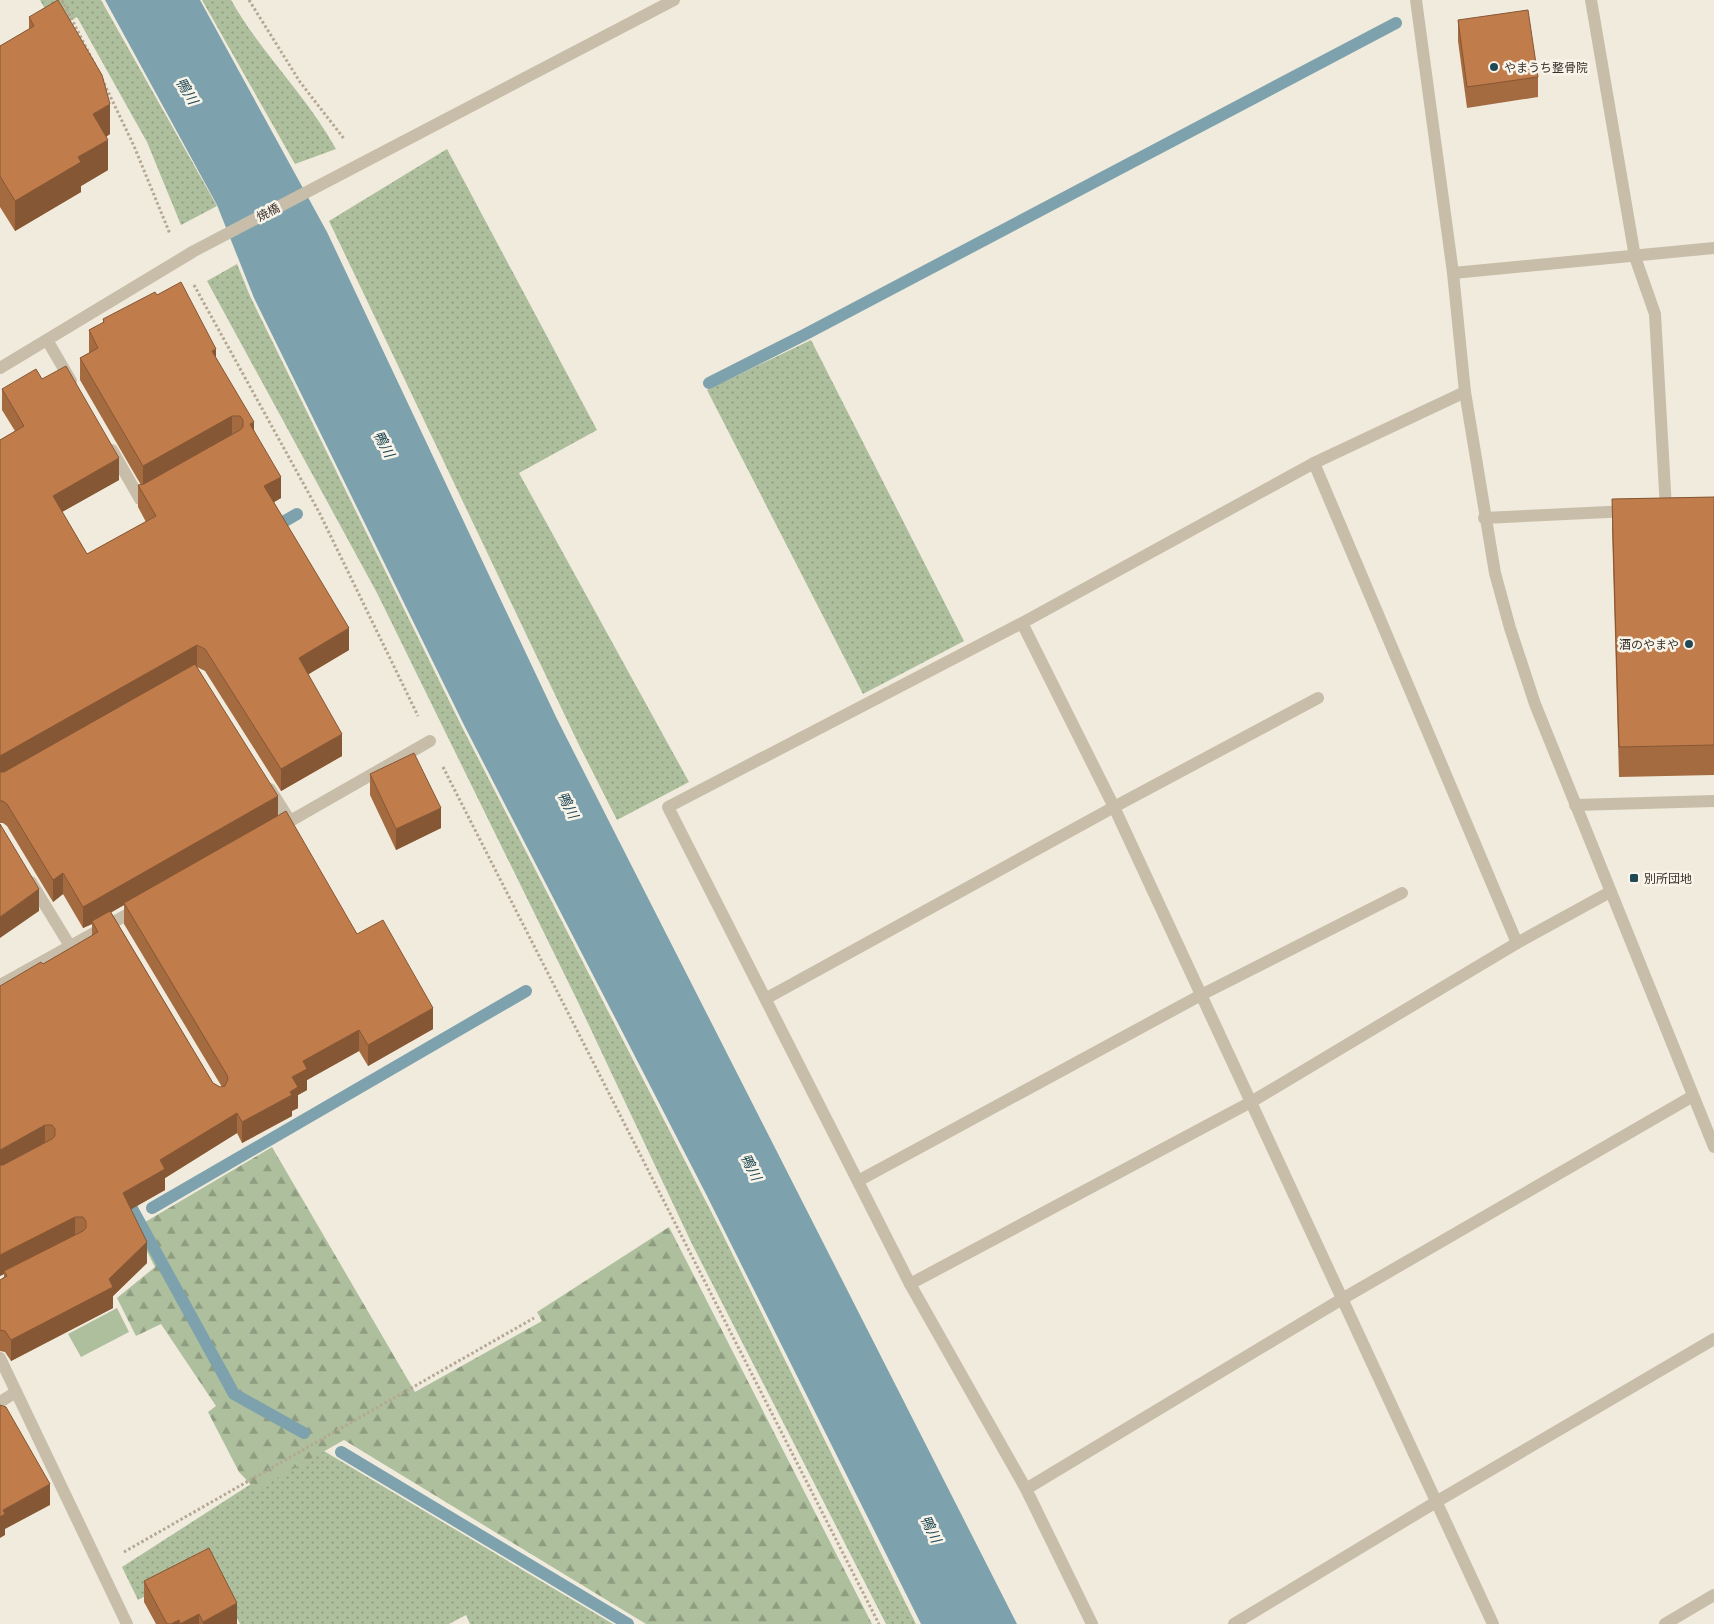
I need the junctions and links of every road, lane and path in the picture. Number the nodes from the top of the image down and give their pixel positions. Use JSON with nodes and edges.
{"nodes":[{"id":1,"x":62,"y":0,"type":"edge"},
{"id":2,"x":249,"y":0,"type":"edge"},
{"id":3,"x":674,"y":0,"type":"edge"},
{"id":4,"x":1416,"y":0,"type":"edge"},
{"id":5,"x":1592,"y":0,"type":"edge"},
{"id":6,"x":359,"y":166,"type":"junction"},
{"id":7,"x":1714,"y":248,"type":"edge"},
{"id":8,"x":1635,"y":257,"type":"junction"},
{"id":9,"x":181,"y":260,"type":"junction"},
{"id":10,"x":1453,"y":273,"type":"junction"},
{"id":11,"x":47,"y":340,"type":"junction"},
{"id":12,"x":0,"y":368,"type":"edge"},
{"id":13,"x":77,"y":390,"type":"edge"},
{"id":14,"x":1465,"y":392,"type":"junction"},
{"id":15,"x":106,"y":440,"type":"edge"},
{"id":16,"x":1314,"y":463,"type":"junction"},
{"id":17,"x":158,"y":489,"type":"edge"},
{"id":18,"x":1484,"y":518,"type":"junction"},
{"id":19,"x":1022,"y":622,"type":"junction"},
{"id":20,"x":1318,"y":698,"type":"dead end"},
{"id":21,"x":430,"y":741,"type":"junction"},
{"id":22,"x":264,"y":780,"type":"edge"},
{"id":23,"x":1714,"y":801,"type":"edge"},
{"id":24,"x":1575,"y":805,"type":"junction"},
{"id":25,"x":1114,"y":807,"type":"junction"},
{"id":26,"x":290,"y":821,"type":"junction"},
{"id":27,"x":265,"y":835,"type":"edge"},
{"id":28,"x":25,"y":872,"type":"edge"},
{"id":29,"x":1610,"y":892,"type":"junction"},
{"id":30,"x":1402,"y":893,"type":"dead end"},
{"id":31,"x":148,"y":902,"type":"edge"},
{"id":32,"x":1517,"y":943,"type":"junction"},
{"id":33,"x":70,"y":946,"type":"junction"},
{"id":34,"x":0,"y":985,"type":"edge"},
{"id":35,"x":1201,"y":995,"type":"junction"},
{"id":36,"x":767,"y":998,"type":"junction"},
{"id":37,"x":1693,"y":1096,"type":"junction"},
{"id":38,"x":1251,"y":1102,"type":"junction"},
{"id":39,"x":1714,"y":1147,"type":"edge"},
{"id":40,"x":858,"y":1181,"type":"junction"},
{"id":41,"x":910,"y":1284,"type":"junction"},
{"id":42,"x":1342,"y":1299,"type":"junction"},
{"id":43,"x":534,"y":1318,"type":"dead end"},
{"id":44,"x":1714,"y":1339,"type":"edge"},
{"id":45,"x":0,"y":1358,"type":"edge"},
{"id":46,"x":16,"y":1392,"type":"junction"},
{"id":47,"x":0,"y":1402,"type":"edge"},
{"id":48,"x":1026,"y":1489,"type":"junction"},
{"id":49,"x":1436,"y":1502,"type":"junction"},
{"id":50,"x":100,"y":1566,"type":"junction"},
{"id":51,"x":1714,"y":1595,"type":"edge"},
{"id":52,"x":128,"y":1624,"type":"edge"},
{"id":53,"x":879,"y":1624,"type":"edge"},
{"id":54,"x":1092,"y":1624,"type":"edge"},
{"id":55,"x":1234,"y":1624,"type":"edge"},
{"id":56,"x":1492,"y":1624,"type":"edge"},
{"id":57,"x":1665,"y":1624,"type":"edge"}],
"edges":[{"from":1,"to":9,"type":"path"},
{"from":2,"to":6,"type":"path"},
{"from":3,"to":6,"type":"street","name":"焼橋"},
{"from":4,"to":10,"type":"street"},
{"from":5,"to":8,"type":"street"},
{"from":6,"to":9,"type":"street","name":"焼橋"},
{"from":7,"to":8,"type":"street"},
{"from":8,"to":10,"type":"street"},
{"from":8,"to":18,"type":"street"},
{"from":9,"to":11,"type":"street","name":"焼橋"},
{"from":9,"to":21,"type":"path"},
{"from":10,"to":14,"type":"street"},
{"from":11,"to":12,"type":"street","name":"焼橋"},
{"from":11,"to":13,"type":"street"},
{"from":14,"to":16,"type":"street"},
{"from":14,"to":18,"type":"street"},
{"from":15,"to":17,"type":"street"},
{"from":16,"to":19,"type":"street"},
{"from":16,"to":32,"type":"street"},
{"from":18,"to":24,"type":"street"},
{"from":19,"to":25,"type":"street"},
{"from":19,"to":36,"type":"street"},
{"from":20,"to":25,"type":"street"},
{"from":21,"to":26,"type":"street"},
{"from":21,"to":53,"type":"path"},
{"from":22,"to":26,"type":"street"},
{"from":23,"to":24,"type":"street"},
{"from":24,"to":29,"type":"street"},
{"from":25,"to":35,"type":"street"},
{"from":25,"to":36,"type":"street"},
{"from":26,"to":27,"type":"street"},
{"from":28,"to":33,"type":"street"},
{"from":29,"to":32,"type":"street"},
{"from":29,"to":37,"type":"street"},
{"from":30,"to":35,"type":"street"},
{"from":31,"to":33,"type":"street"},
{"from":32,"to":38,"type":"street"},
{"from":33,"to":34,"type":"street"},
{"from":35,"to":38,"type":"street"},
{"from":35,"to":40,"type":"street"},
{"from":36,"to":40,"type":"street"},
{"from":37,"to":39,"type":"street"},
{"from":37,"to":42,"type":"street"},
{"from":38,"to":41,"type":"street"},
{"from":38,"to":42,"type":"street"},
{"from":40,"to":41,"type":"street"},
{"from":41,"to":48,"type":"street"},
{"from":42,"to":48,"type":"street"},
{"from":42,"to":49,"type":"street"},
{"from":43,"to":50,"type":"path"},
{"from":44,"to":49,"type":"street"},
{"from":45,"to":46,"type":"street"},
{"from":46,"to":47,"type":"street"},
{"from":46,"to":50,"type":"street"},
{"from":48,"to":54,"type":"street"},
{"from":49,"to":55,"type":"street"},
{"from":49,"to":56,"type":"street"},
{"from":50,"to":52,"type":"street"},
{"from":51,"to":57,"type":"street"}]}
